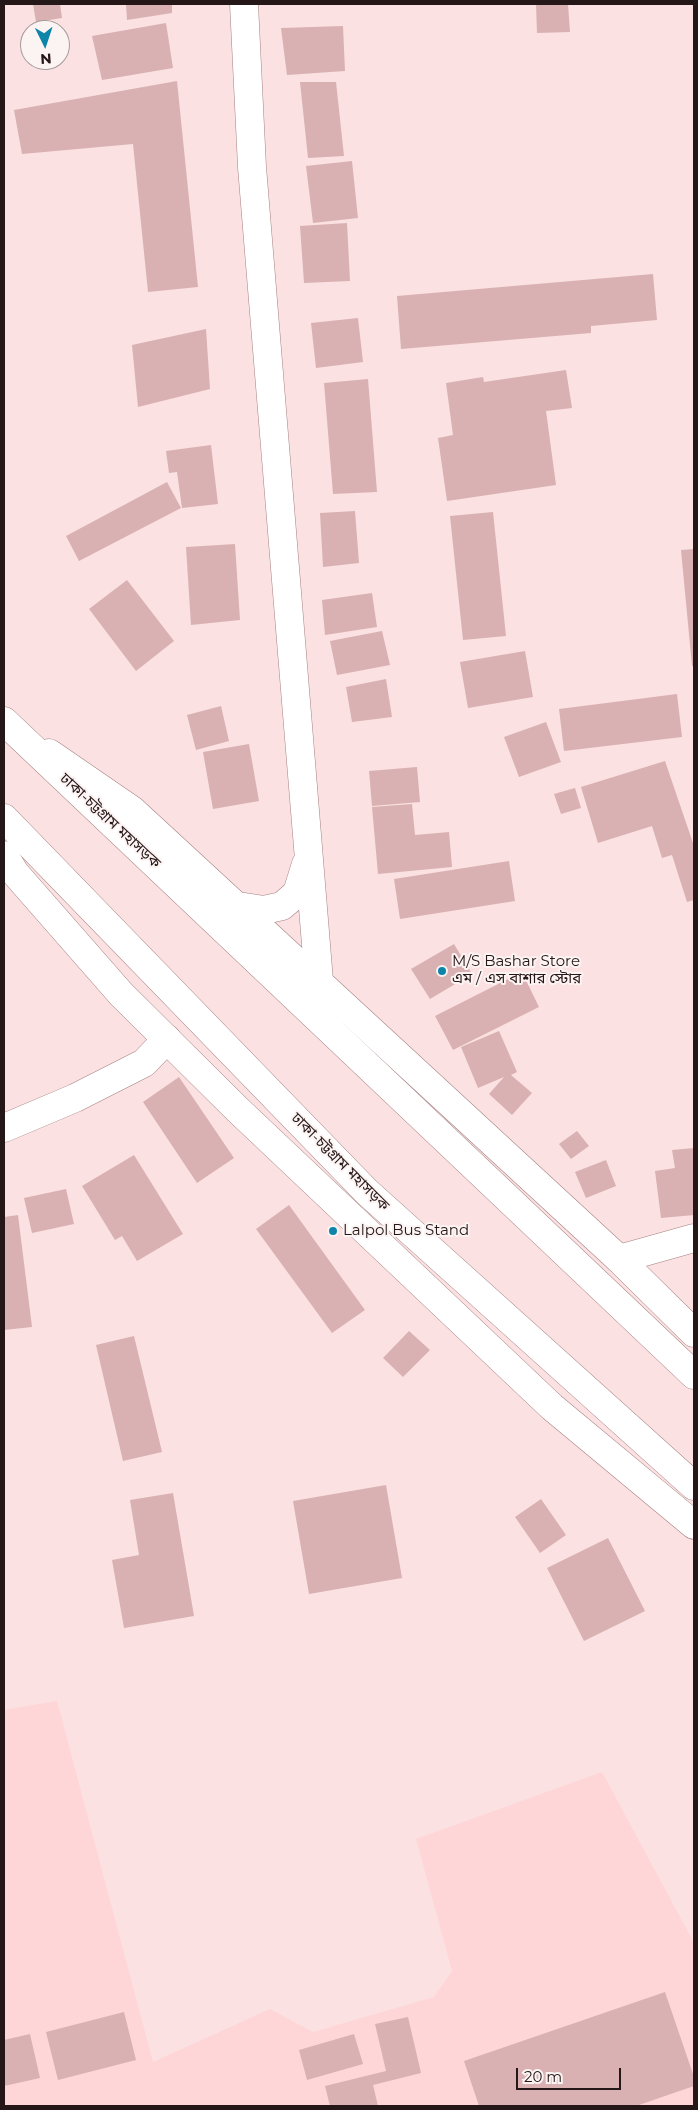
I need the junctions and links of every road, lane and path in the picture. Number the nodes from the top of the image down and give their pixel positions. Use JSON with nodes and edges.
{"nodes":[{"id":1,"x":244,"y":4,"type":"edge"},
{"id":2,"x":4,"y":721,"type":"edge"},
{"id":3,"x":4,"y":818,"type":"edge"},
{"id":4,"x":308,"y":853,"type":"junction"},
{"id":5,"x":4,"y":855,"type":"edge"},
{"id":6,"x":238,"y":906,"type":"junction"},
{"id":7,"x":318,"y":981,"type":"junction"},
{"id":8,"x":167,"y":1039,"type":"junction"},
{"id":9,"x":4,"y":1128,"type":"edge"},
{"id":10,"x":694,"y":1238,"type":"edge"},
{"id":11,"x":619,"y":1259,"type":"junction"},
{"id":12,"x":694,"y":1333,"type":"edge"},
{"id":13,"x":694,"y":1375,"type":"edge"},
{"id":14,"x":694,"y":1486,"type":"edge"},
{"id":15,"x":694,"y":1525,"type":"edge"}],
"edges":[{"from":1,"to":4,"type":"main road"},
{"from":2,"to":6,"type":"main road"},
{"from":2,"to":13,"type":"main road","name":"ঢাকা-চট্টগ্রাম মহাসড়ক"},
{"from":3,"to":14,"type":"main road","name":"ঢাকা-চট্টগ্রাম মহাসড়ক"},
{"from":4,"to":6,"type":"main road"},
{"from":4,"to":7,"type":"main road"},
{"from":5,"to":8,"type":"main road"},
{"from":6,"to":7,"type":"main road"},
{"from":7,"to":11,"type":"main road"},
{"from":8,"to":9,"type":"main road"},
{"from":8,"to":15,"type":"main road"},
{"from":10,"to":11,"type":"main road"},
{"from":11,"to":12,"type":"main road"}]}
